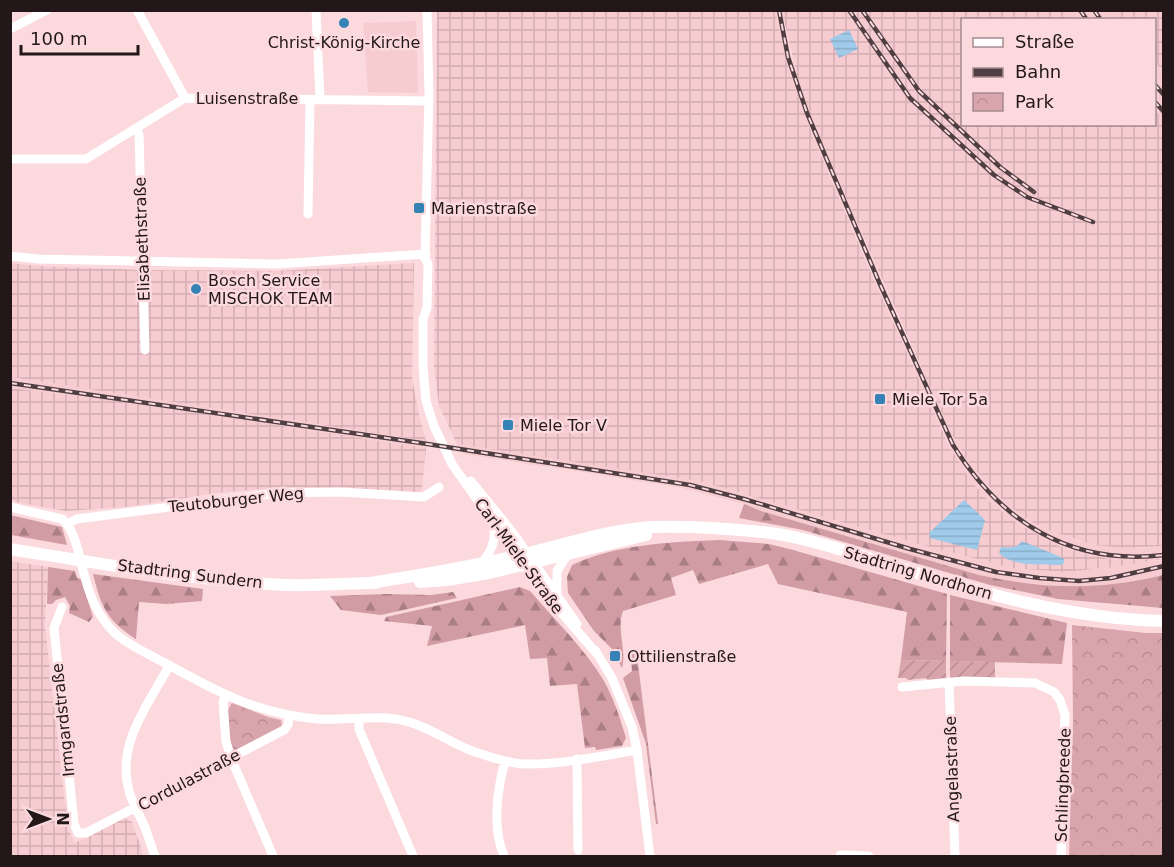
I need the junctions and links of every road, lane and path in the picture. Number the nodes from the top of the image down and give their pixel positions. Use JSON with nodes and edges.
{"nodes":[{"id":1,"x":47,"y":10,"type":"edge"},
{"id":2,"x":137,"y":10,"type":"edge"},
{"id":3,"x":316,"y":10,"type":"edge"},
{"id":4,"x":427,"y":10,"type":"edge"},
{"id":5,"x":12,"y":26,"type":"edge"},
{"id":6,"x":185,"y":98,"type":"junction"},
{"id":7,"x":310,"y":99,"type":"junction"},
{"id":8,"x":320,"y":99,"type":"junction"},
{"id":9,"x":429,"y":101,"type":"junction"},
{"id":10,"x":136,"y":129,"type":"junction"},
{"id":11,"x":10,"y":159,"type":"edge"},
{"id":12,"x":308,"y":214,"type":"dead end"},
{"id":13,"x":10,"y":256,"type":"edge"},
{"id":14,"x":426,"y":256,"type":"junction"},
{"id":15,"x":143,"y":262,"type":"junction"},
{"id":16,"x":145,"y":350,"type":"dead end"},
{"id":17,"x":447,"y":453,"type":"junction"},
{"id":18,"x":439,"y":487,"type":"dead end"},
{"id":19,"x":10,"y":507,"type":"edge"},
{"id":20,"x":487,"y":514,"type":"junction"},
{"id":21,"x":67,"y":524,"type":"junction"},
{"id":22,"x":674,"y":527,"type":"junction"},
{"id":23,"x":10,"y":549,"type":"edge"},
{"id":24,"x":568,"y":554,"type":"junction"},
{"id":25,"x":525,"y":559,"type":"junction"},
{"id":26,"x":481,"y":564,"type":"junction"},
{"id":27,"x":370,"y":583,"type":"junction"},
{"id":28,"x":558,"y":597,"type":"junction"},
{"id":29,"x":62,"y":608,"type":"dead end"},
{"id":30,"x":1164,"y":621,"type":"edge"},
{"id":31,"x":597,"y":654,"type":"junction"},
{"id":32,"x":169,"y":666,"type":"junction"},
{"id":33,"x":949,"y":682,"type":"junction"},
{"id":34,"x":902,"y":687,"type":"dead end"},
{"id":35,"x":226,"y":696,"type":"junction"},
{"id":36,"x":290,"y":716,"type":"junction"},
{"id":37,"x":359,"y":719,"type":"junction"},
{"id":38,"x":637,"y":750,"type":"junction"},
{"id":39,"x":231,"y":758,"type":"junction"},
{"id":40,"x":577,"y":759,"type":"junction"},
{"id":41,"x":505,"y":761,"type":"junction"},
{"id":42,"x":135,"y":808,"type":"junction"},
{"id":43,"x":78,"y":833,"type":"joint"},
{"id":44,"x":578,"y":850,"type":"dead end"},
{"id":45,"x":840,"y":855,"type":"edge"},
{"id":46,"x":154,"y":856,"type":"edge"},
{"id":47,"x":273,"y":856,"type":"edge"},
{"id":48,"x":413,"y":856,"type":"edge"},
{"id":49,"x":504,"y":856,"type":"edge"},
{"id":50,"x":650,"y":856,"type":"edge"},
{"id":51,"x":853,"y":856,"type":"edge"},
{"id":52,"x":869,"y":856,"type":"edge"},
{"id":53,"x":955,"y":856,"type":"edge"},
{"id":54,"x":1061,"y":856,"type":"edge"}],
"edges":[{"from":1,"to":5,"type":"street"},
{"from":2,"to":6,"type":"street"},
{"from":3,"to":8,"type":"street"},
{"from":4,"to":9,"type":"street","name":"Carl-Miele-Straße"},
{"from":6,"to":7,"type":"street","name":"Luisenstraße"},
{"from":6,"to":10,"type":"street","name":"Luisenstraße"},
{"from":7,"to":8,"type":"street","name":"Luisenstraße"},
{"from":7,"to":12,"type":"street"},
{"from":8,"to":9,"type":"street","name":"Luisenstraße"},
{"from":9,"to":14,"type":"street","name":"Carl-Miele-Straße"},
{"from":10,"to":11,"type":"street","name":"Luisenstraße"},
{"from":10,"to":15,"type":"street","name":"Elisabethstraße"},
{"from":13,"to":15,"type":"street"},
{"from":14,"to":15,"type":"street"},
{"from":14,"to":17,"type":"street","name":"Carl-Miele-Straße"},
{"from":15,"to":16,"type":"street","name":"Elisabethstraße"},
{"from":17,"to":20,"type":"street","name":"Carl-Miele-Straße"},
{"from":17,"to":25,"type":"street","name":"Carl-Miele-Straße"},
{"from":18,"to":21,"type":"street","name":"Teutoburger Weg"},
{"from":19,"to":21,"type":"street"},
{"from":20,"to":25,"type":"street","name":"Carl-Miele-Straße"},
{"from":20,"to":26,"type":"street"},
{"from":21,"to":32,"type":"street"},
{"from":22,"to":24,"type":"main road","name":"Stadtring Nordhorn"},
{"from":22,"to":25,"type":"main road","name":"Stadtring Nordhorn"},
{"from":22,"to":30,"type":"main road","name":"Stadtring Nordhorn"},
{"from":23,"to":27,"type":"main road","name":"Stadtring Sundern"},
{"from":24,"to":25,"type":"main road","name":"Stadtring Nordhorn"},
{"from":24,"to":28,"type":"street"},
{"from":25,"to":26,"type":"main road","name":"Stadtring Sundern"},
{"from":25,"to":27,"type":"main road","name":"Stadtring Sundern"},
{"from":25,"to":28,"type":"street","name":"Carl-Miele-Straße"},
{"from":25,"to":31,"type":"street","name":"Carl-Miele-Straße"},
{"from":26,"to":27,"type":"main road","name":"Stadtring Sundern"},
{"from":28,"to":31,"type":"street","name":"Carl-Miele-Straße"},
{"from":29,"to":43,"type":"street","name":"Irmgardstraße"},
{"from":31,"to":38,"type":"street","name":"Carl-Miele-Straße"},
{"from":32,"to":35,"type":"street"},
{"from":32,"to":42,"type":"street"},
{"from":33,"to":34,"type":"street","name":"Schlingbreede"},
{"from":33,"to":53,"type":"street","name":"Angelastraße"},
{"from":33,"to":54,"type":"street","name":"Schlingbreede"},
{"from":35,"to":36,"type":"street"},
{"from":35,"to":39,"type":"street"},
{"from":36,"to":37,"type":"street"},
{"from":36,"to":39,"type":"street","name":"Cordulastraße"},
{"from":37,"to":41,"type":"street"},
{"from":37,"to":48,"type":"street"},
{"from":38,"to":40,"type":"street"},
{"from":38,"to":50,"type":"street","name":"Carl-Miele-Straße"},
{"from":39,"to":42,"type":"street","name":"Cordulastraße"},
{"from":39,"to":47,"type":"street"},
{"from":40,"to":41,"type":"street"},
{"from":40,"to":44,"type":"street"},
{"from":41,"to":49,"type":"street"},
{"from":42,"to":43,"type":"street","name":"Cordulastraße"},
{"from":42,"to":46,"type":"street"},
{"from":45,"to":51,"type":"street"},
{"from":51,"to":52,"type":"street"}]}
